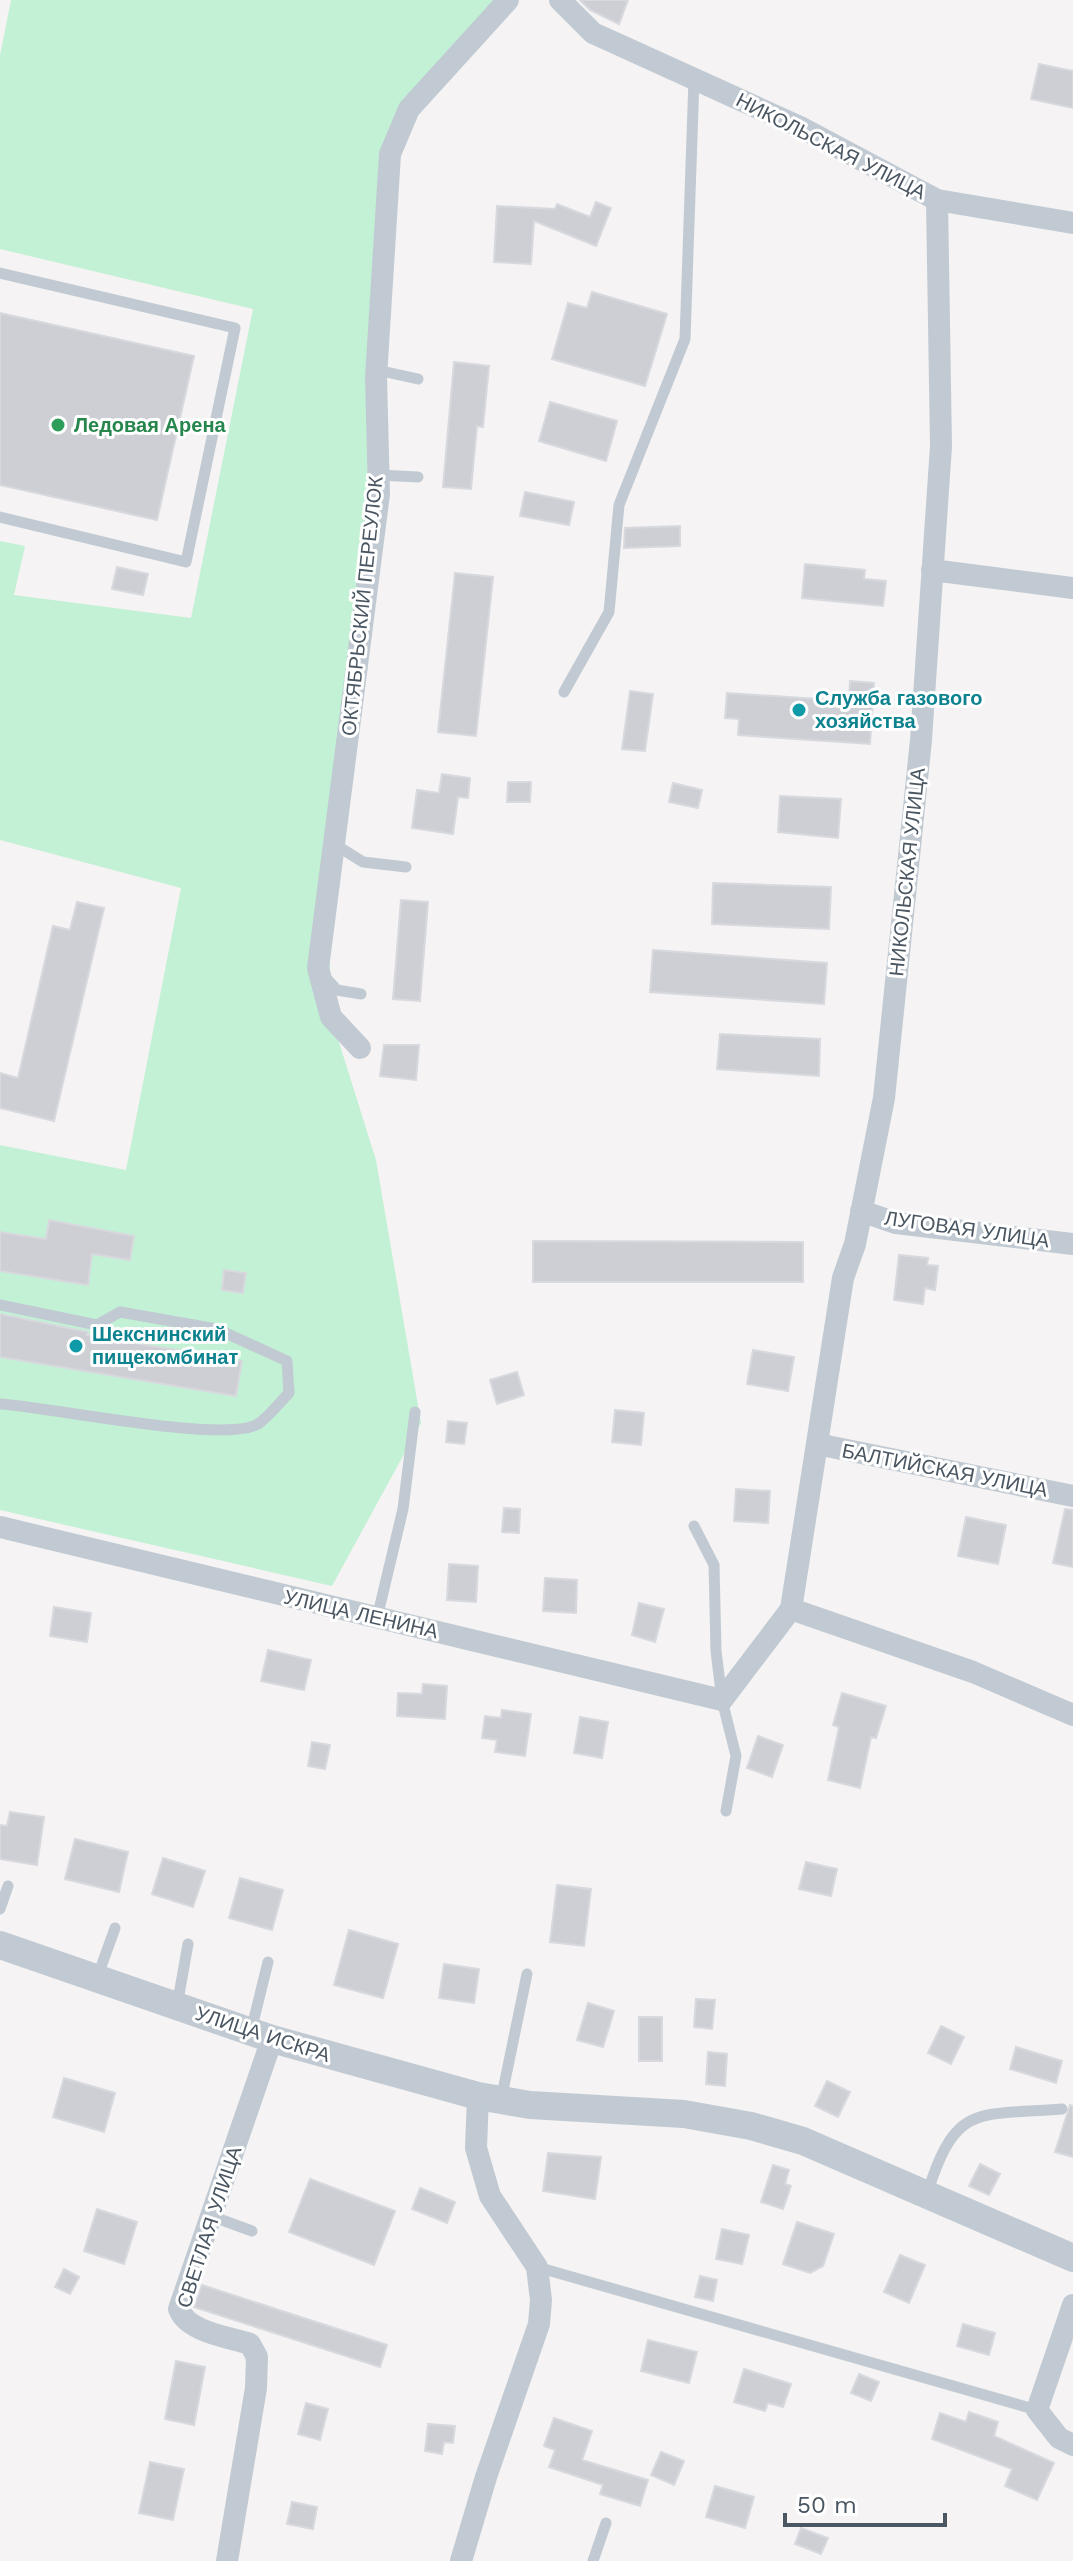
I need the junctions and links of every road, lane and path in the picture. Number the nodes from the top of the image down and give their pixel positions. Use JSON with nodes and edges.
{"nodes":[{"id":1,"x":508,"y":0,"type":"edge"},
{"id":2,"x":560,"y":0,"type":"edge"},
{"id":3,"x":694,"y":79,"type":"junction"},
{"id":4,"x":937,"y":200,"type":"junction"},
{"id":5,"x":1073,"y":223,"type":"edge"},
{"id":6,"x":0,"y":273,"type":"edge"},
{"id":7,"x":377,"y":370,"type":"junction"},
{"id":8,"x":418,"y":379,"type":"dead end"},
{"id":9,"x":378,"y":475,"type":"junction"},
{"id":10,"x":418,"y":477,"type":"dead end"},
{"id":11,"x":0,"y":517,"type":"edge"},
{"id":12,"x":932,"y":570,"type":"junction"},
{"id":13,"x":1073,"y":588,"type":"edge"},
{"id":14,"x":564,"y":692,"type":"dead end"},
{"id":15,"x":334,"y":843,"type":"junction"},
{"id":16,"x":406,"y":867,"type":"dead end"},
{"id":17,"x":318,"y":968,"type":"junction"},
{"id":18,"x":361,"y":994,"type":"dead end"},
{"id":19,"x":360,"y":1048,"type":"dead end"},
{"id":20,"x":861,"y":1211,"type":"junction"},
{"id":21,"x":1073,"y":1244,"type":"edge"},
{"id":22,"x":0,"y":1305,"type":"edge"},
{"id":23,"x":0,"y":1404,"type":"edge"},
{"id":24,"x":415,"y":1412,"type":"dead end"},
{"id":25,"x":817,"y":1444,"type":"junction"},
{"id":26,"x":1073,"y":1496,"type":"edge"},
{"id":27,"x":694,"y":1526,"type":"dead end"},
{"id":28,"x":0,"y":1527,"type":"edge"},
{"id":29,"x":791,"y":1609,"type":"junction"},
{"id":30,"x":377,"y":1618,"type":"junction"},
{"id":31,"x":722,"y":1700,"type":"junction"},
{"id":32,"x":1073,"y":1715,"type":"edge"},
{"id":33,"x":726,"y":1811,"type":"dead end"},
{"id":34,"x":8,"y":1886,"type":"dead end"},
{"id":35,"x":0,"y":1909,"type":"edge"},
{"id":36,"x":115,"y":1928,"type":"dead end"},
{"id":37,"x":188,"y":1944,"type":"dead end"},
{"id":38,"x":0,"y":1945,"type":"edge"},
{"id":39,"x":268,"y":1962,"type":"dead end"},
{"id":40,"x":527,"y":1974,"type":"dead end"},
{"id":41,"x":97,"y":1979,"type":"junction"},
{"id":42,"x":177,"y":2006,"type":"junction"},
{"id":43,"x":261,"y":2035,"type":"junction"},
{"id":44,"x":490,"y":2098,"type":"junction"},
{"id":45,"x":1062,"y":2109,"type":"dead end"},
{"id":46,"x":926,"y":2194,"type":"junction"},
{"id":47,"x":211,"y":2216,"type":"junction"},
{"id":48,"x":252,"y":2231,"type":"dead end"},
{"id":49,"x":1073,"y":2258,"type":"edge"},
{"id":50,"x":537,"y":2267,"type":"junction"},
{"id":51,"x":1073,"y":2305,"type":"edge"},
{"id":52,"x":1037,"y":2410,"type":"junction"},
{"id":53,"x":1073,"y":2445,"type":"edge"},
{"id":54,"x":606,"y":2523,"type":"dead end"},
{"id":55,"x":227,"y":2561,"type":"edge"},
{"id":56,"x":461,"y":2561,"type":"edge"},
{"id":57,"x":593,"y":2561,"type":"edge"}],
"edges":[{"from":1,"to":7,"type":"street","name":"ОКТЯБРЬСКИЙ ПЕРЕУЛОК"},
{"from":2,"to":3,"type":"street","name":"НИКОЛЬСКАЯ УЛИЦА"},
{"from":3,"to":4,"type":"street","name":"НИКОЛЬСКАЯ УЛИЦА"},
{"from":3,"to":14,"type":"lane"},
{"from":4,"to":5,"type":"street"},
{"from":4,"to":12,"type":"street","name":"НИКОЛЬСКАЯ УЛИЦА"},
{"from":6,"to":11,"type":"lane"},
{"from":7,"to":8,"type":"lane"},
{"from":7,"to":9,"type":"street","name":"ОКТЯБРЬСКИЙ ПЕРЕУЛОК"},
{"from":9,"to":10,"type":"lane"},
{"from":9,"to":15,"type":"street","name":"ОКТЯБРЬСКИЙ ПЕРЕУЛОК"},
{"from":12,"to":13,"type":"street"},
{"from":12,"to":20,"type":"street","name":"НИКОЛЬСКАЯ УЛИЦА"},
{"from":15,"to":16,"type":"lane"},
{"from":15,"to":17,"type":"street","name":"ОКТЯБРЬСКИЙ ПЕРЕУЛОК"},
{"from":17,"to":18,"type":"lane"},
{"from":17,"to":19,"type":"street","name":"ОКТЯБРЬСКИЙ ПЕРЕУЛОК"},
{"from":20,"to":21,"type":"street","name":"ЛУГОВАЯ УЛИЦА"},
{"from":20,"to":25,"type":"street","name":"НИКОЛЬСКАЯ УЛИЦА"},
{"from":22,"to":23,"type":"lane"},
{"from":24,"to":30,"type":"lane"},
{"from":25,"to":26,"type":"street","name":"БАЛТИЙСКАЯ УЛИЦА"},
{"from":25,"to":29,"type":"street","name":"НИКОЛЬСКАЯ УЛИЦА"},
{"from":27,"to":31,"type":"lane"},
{"from":28,"to":30,"type":"street","name":"УЛИЦА ЛЕНИНА"},
{"from":29,"to":31,"type":"street","name":"НИКОЛЬСКАЯ УЛИЦА"},
{"from":29,"to":32,"type":"street"},
{"from":30,"to":31,"type":"street","name":"УЛИЦА ЛЕНИНА"},
{"from":31,"to":33,"type":"lane"},
{"from":34,"to":35,"type":"lane"},
{"from":36,"to":41,"type":"lane"},
{"from":37,"to":42,"type":"lane"},
{"from":38,"to":41,"type":"street","name":"УЛИЦА ИСКРА"},
{"from":39,"to":43,"type":"lane"},
{"from":40,"to":44,"type":"lane"},
{"from":41,"to":42,"type":"street","name":"УЛИЦА ИСКРА"},
{"from":42,"to":43,"type":"street","name":"УЛИЦА ИСКРА"},
{"from":43,"to":44,"type":"street","name":"УЛИЦА ИСКРА"},
{"from":43,"to":47,"type":"street","name":"СВЕТЛАЯ УЛИЦА"},
{"from":44,"to":46,"type":"street","name":"УЛИЦА ИСКРА"},
{"from":44,"to":50,"type":"street"},
{"from":45,"to":46,"type":"lane"},
{"from":46,"to":49,"type":"street","name":"УЛИЦА ИСКРА"},
{"from":47,"to":48,"type":"lane"},
{"from":47,"to":55,"type":"street","name":"СВЕТЛАЯ УЛИЦА"},
{"from":50,"to":52,"type":"lane"},
{"from":50,"to":56,"type":"street"},
{"from":51,"to":52,"type":"street"},
{"from":52,"to":53,"type":"street"},
{"from":54,"to":57,"type":"lane"}]}
